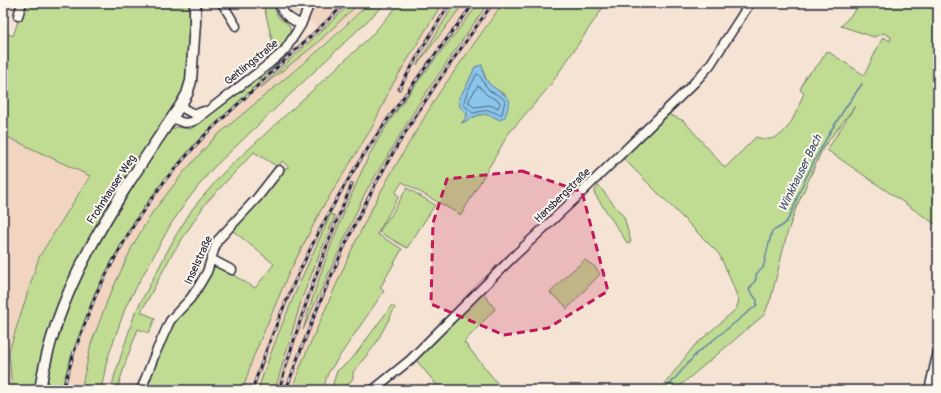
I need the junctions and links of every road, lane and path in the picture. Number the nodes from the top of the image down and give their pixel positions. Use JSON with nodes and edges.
{"nodes":[{"id":1,"x":22,"y":3,"type":"edge"},
{"id":2,"x":195,"y":3,"type":"edge"},
{"id":3,"x":222,"y":3,"type":"edge"},
{"id":4,"x":279,"y":3,"type":"edge"},
{"id":5,"x":310,"y":3,"type":"edge"},
{"id":6,"x":750,"y":3,"type":"edge"},
{"id":7,"x":18,"y":16,"type":"dead end"},
{"id":8,"x":301,"y":25,"type":"junction"},
{"id":9,"x":236,"y":26,"type":"dead end"},
{"id":10,"x":180,"y":106,"type":"junction"},
{"id":11,"x":208,"y":109,"type":"junction"},
{"id":12,"x":172,"y":117,"type":"junction"},
{"id":13,"x":279,"y":170,"type":"dead end"},
{"id":14,"x":210,"y":258,"type":"junction"},
{"id":15,"x":232,"y":270,"type":"dead end"},
{"id":16,"x":938,"y":352,"type":"edge"},
{"id":17,"x":40,"y":390,"type":"edge"},
{"id":18,"x":140,"y":390,"type":"edge"},
{"id":19,"x":373,"y":390,"type":"edge"},
{"id":20,"x":929,"y":390,"type":"edge"}],
"edges":[{"from":1,"to":7,"type":"street"},
{"from":2,"to":10,"type":"main road","name":"Frohnhauser Weg"},
{"from":3,"to":9,"type":"street"},
{"from":4,"to":8,"type":"street"},
{"from":5,"to":8,"type":"street","name":"Geitlingstraße"},
{"from":6,"to":19,"type":"street","name":"Hansbergstraße"},
{"from":8,"to":11,"type":"street","name":"Geitlingstraße"},
{"from":10,"to":11,"type":"street","name":"Geitlingstraße"},
{"from":10,"to":12,"type":"main road","name":"Frohnhauser Weg"},
{"from":11,"to":12,"type":"street","name":"Geitlingstraße"},
{"from":12,"to":17,"type":"main road","name":"Frohnhauser Weg"},
{"from":13,"to":14,"type":"street","name":"Inselstraße"},
{"from":14,"to":15,"type":"street"},
{"from":14,"to":18,"type":"street","name":"Inselstraße"},
{"from":16,"to":20,"type":"street"}]}
